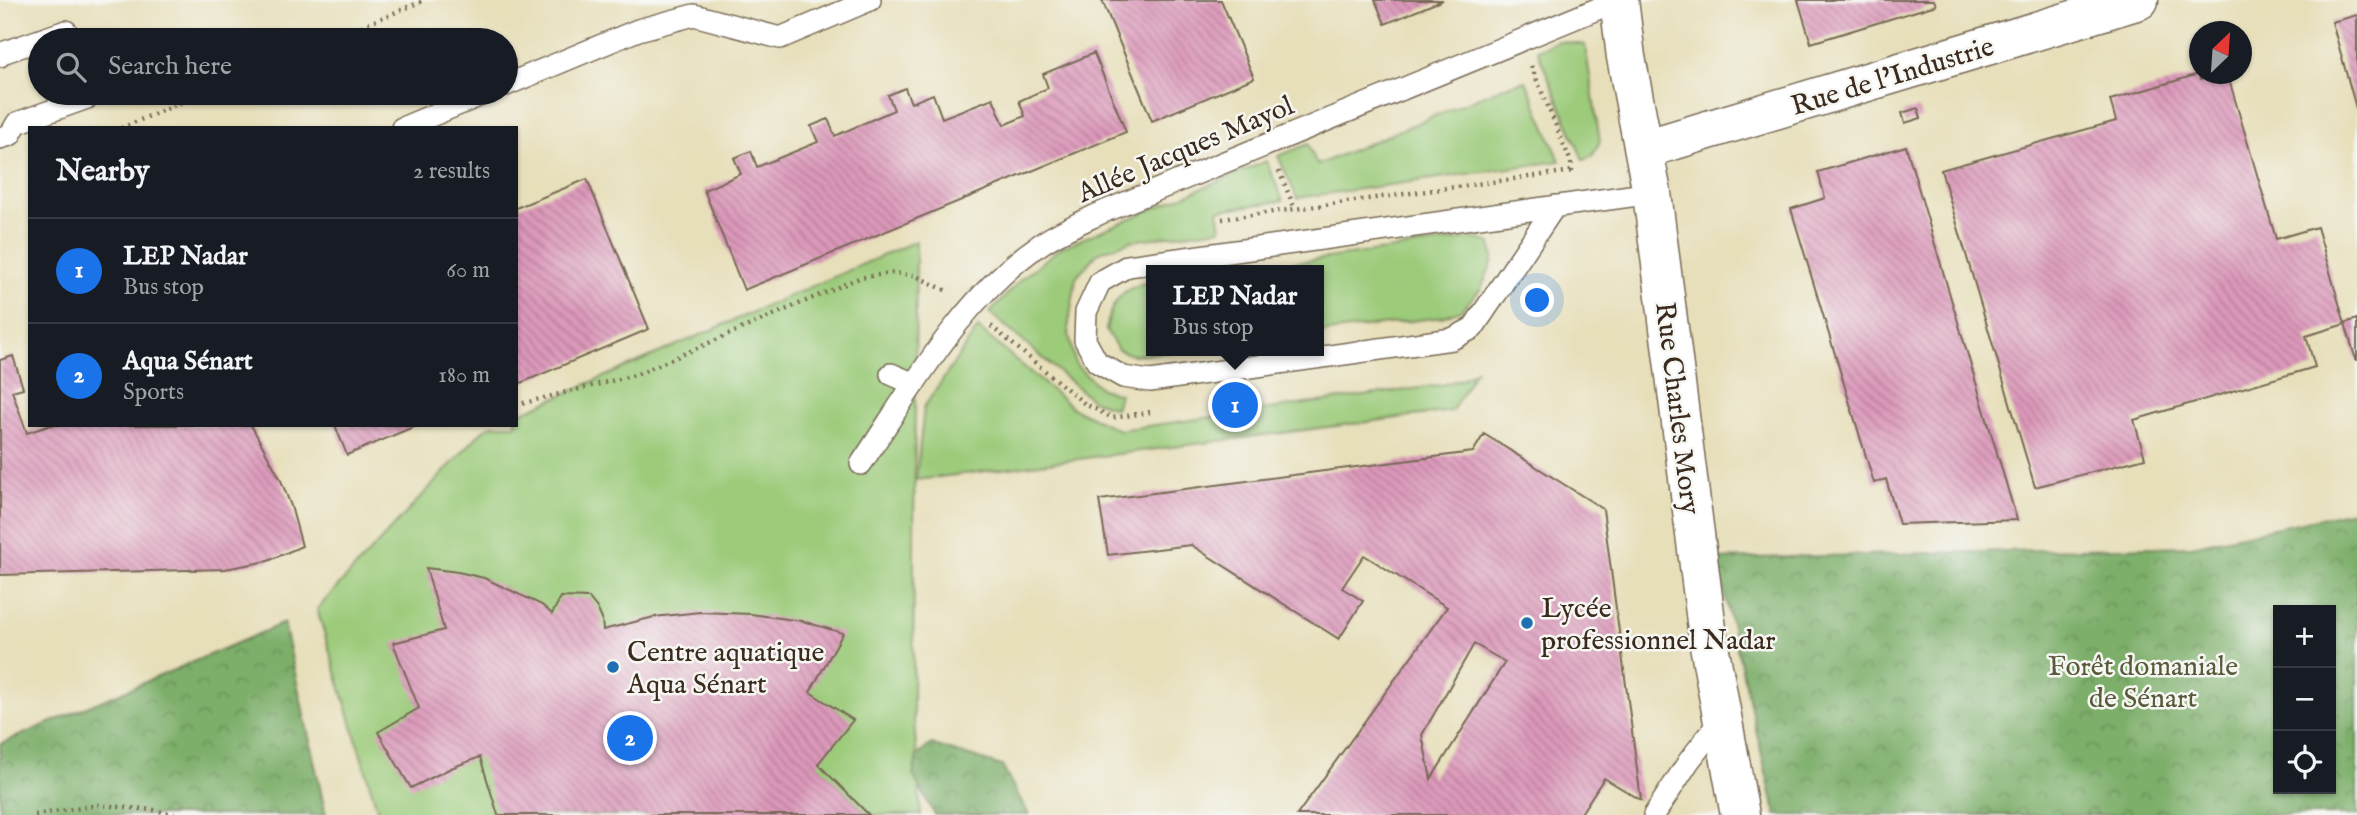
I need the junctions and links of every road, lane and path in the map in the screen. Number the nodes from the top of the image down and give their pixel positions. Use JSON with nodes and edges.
{"nodes":[{"id":1,"x":425,"y":0,"type":"edge"},
{"id":2,"x":870,"y":0,"type":"edge"},
{"id":3,"x":1619,"y":0,"type":"edge"},
{"id":4,"x":2139,"y":0,"type":"edge"},
{"id":5,"x":358,"y":28,"type":"edge"},
{"id":6,"x":1520,"y":41,"type":"junction"},
{"id":7,"x":28,"y":44,"type":"edge"},
{"id":8,"x":1,"y":54,"type":"edge"},
{"id":9,"x":518,"y":80,"type":"edge"},
{"id":10,"x":67,"y":105,"type":"edge"},
{"id":11,"x":176,"y":105,"type":"edge"},
{"id":12,"x":457,"y":105,"type":"edge"},
{"id":13,"x":126,"y":126,"type":"edge"},
{"id":14,"x":407,"y":126,"type":"edge"},
{"id":15,"x":0,"y":138,"type":"edge"},
{"id":16,"x":1268,"y":144,"type":"junction"},
{"id":17,"x":1645,"y":149,"type":"junction"},
{"id":18,"x":1572,"y":171,"type":"junction"},
{"id":19,"x":1573,"y":183,"type":"dead end"},
{"id":20,"x":1652,"y":193,"type":"junction"},
{"id":21,"x":1555,"y":206,"type":"junction"},
{"id":22,"x":1295,"y":209,"type":"junction"},
{"id":23,"x":1222,"y":219,"type":"dead end"},
{"id":24,"x":970,"y":308,"type":"junction"},
{"id":25,"x":891,"y":374,"type":"dead end"},
{"id":26,"x":914,"y":384,"type":"junction"},
{"id":27,"x":518,"y":404,"type":"edge"},
{"id":28,"x":1153,"y":412,"type":"dead end"},
{"id":29,"x":861,"y":464,"type":"dead end"},
{"id":30,"x":1722,"y":718,"type":"junction"},
{"id":31,"x":35,"y":815,"type":"edge"},
{"id":32,"x":175,"y":815,"type":"edge"},
{"id":33,"x":1654,"y":815,"type":"edge"},
{"id":34,"x":1740,"y":815,"type":"edge"}],
"edges":[{"from":1,"to":5,"type":"path"},
{"from":2,"to":9,"type":"lane"},
{"from":3,"to":6,"type":"lane","name":"Allée Jacques Mayol"},
{"from":3,"to":17,"type":"street","name":"Rue Charles Mory"},
{"from":4,"to":17,"type":"street","name":"Rue de l'Industrie"},
{"from":6,"to":16,"type":"lane","name":"Allée Jacques Mayol"},
{"from":6,"to":18,"type":"path"},
{"from":7,"to":8,"type":"lane"},
{"from":10,"to":15,"type":"lane"},
{"from":11,"to":13,"type":"path"},
{"from":12,"to":14,"type":"lane"},
{"from":16,"to":22,"type":"path"},
{"from":16,"to":24,"type":"lane","name":"Allée Jacques Mayol"},
{"from":17,"to":20,"type":"street","name":"Rue Charles Mory"},
{"from":18,"to":19,"type":"path"},
{"from":18,"to":22,"type":"path"},
{"from":20,"to":21,"type":"lane"},
{"from":20,"to":30,"type":"street","name":"Rue Charles Mory"},
{"from":21,"to":21,"type":"lane"},
{"from":22,"to":23,"type":"path"},
{"from":24,"to":26,"type":"lane","name":"Allée Jacques Mayol"},
{"from":24,"to":27,"type":"path"},
{"from":24,"to":28,"type":"path"},
{"from":25,"to":26,"type":"lane"},
{"from":26,"to":29,"type":"lane","name":"Allée Jacques Mayol"},
{"from":30,"to":33,"type":"lane"},
{"from":30,"to":34,"type":"street","name":"Rue Charles Mory"},
{"from":31,"to":32,"type":"path"}]}
